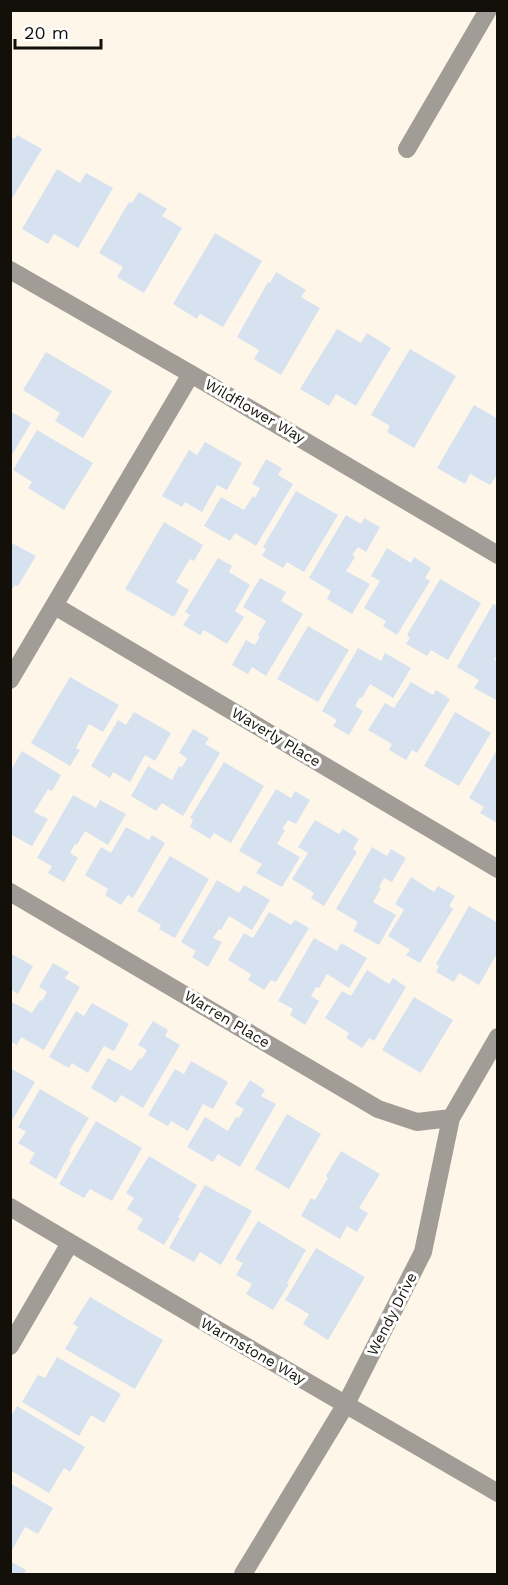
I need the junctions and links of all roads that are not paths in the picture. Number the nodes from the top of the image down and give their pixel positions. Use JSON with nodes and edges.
{"nodes":[{"id":1,"x":488,"y":10,"type":"edge"},
{"id":2,"x":407,"y":149,"type":"dead end"},
{"id":3,"x":10,"y":270,"type":"edge"},
{"id":4,"x":191,"y":374,"type":"junction"},
{"id":5,"x":498,"y":555,"type":"edge"},
{"id":6,"x":55,"y":606,"type":"junction"},
{"id":7,"x":10,"y":680,"type":"edge"},
{"id":8,"x":498,"y":869,"type":"edge"},
{"id":9,"x":10,"y":892,"type":"edge"},
{"id":10,"x":498,"y":1038,"type":"edge"},
{"id":11,"x":451,"y":1118,"type":"junction"},
{"id":12,"x":10,"y":1207,"type":"edge"},
{"id":13,"x":70,"y":1243,"type":"junction"},
{"id":14,"x":10,"y":1346,"type":"edge"},
{"id":15,"x":346,"y":1404,"type":"junction"},
{"id":16,"x":498,"y":1492,"type":"edge"},
{"id":17,"x":243,"y":1575,"type":"edge"}],
"edges":[{"from":1,"to":2,"type":"street"},
{"from":3,"to":4,"type":"street","name":"Wildflower Way"},
{"from":4,"to":5,"type":"street","name":"Wildflower Way"},
{"from":4,"to":6,"type":"street"},
{"from":6,"to":7,"type":"street"},
{"from":6,"to":8,"type":"street","name":"Waverly Place"},
{"from":9,"to":11,"type":"street","name":"Warren Place"},
{"from":10,"to":11,"type":"street","name":"Wendy Drive"},
{"from":11,"to":15,"type":"street","name":"Wendy Drive"},
{"from":12,"to":13,"type":"street","name":"Warmstone Way"},
{"from":13,"to":14,"type":"street"},
{"from":13,"to":15,"type":"street","name":"Warmstone Way"},
{"from":15,"to":16,"type":"street","name":"Warmstone Way"},
{"from":15,"to":17,"type":"street","name":"Wendy Drive"}]}
